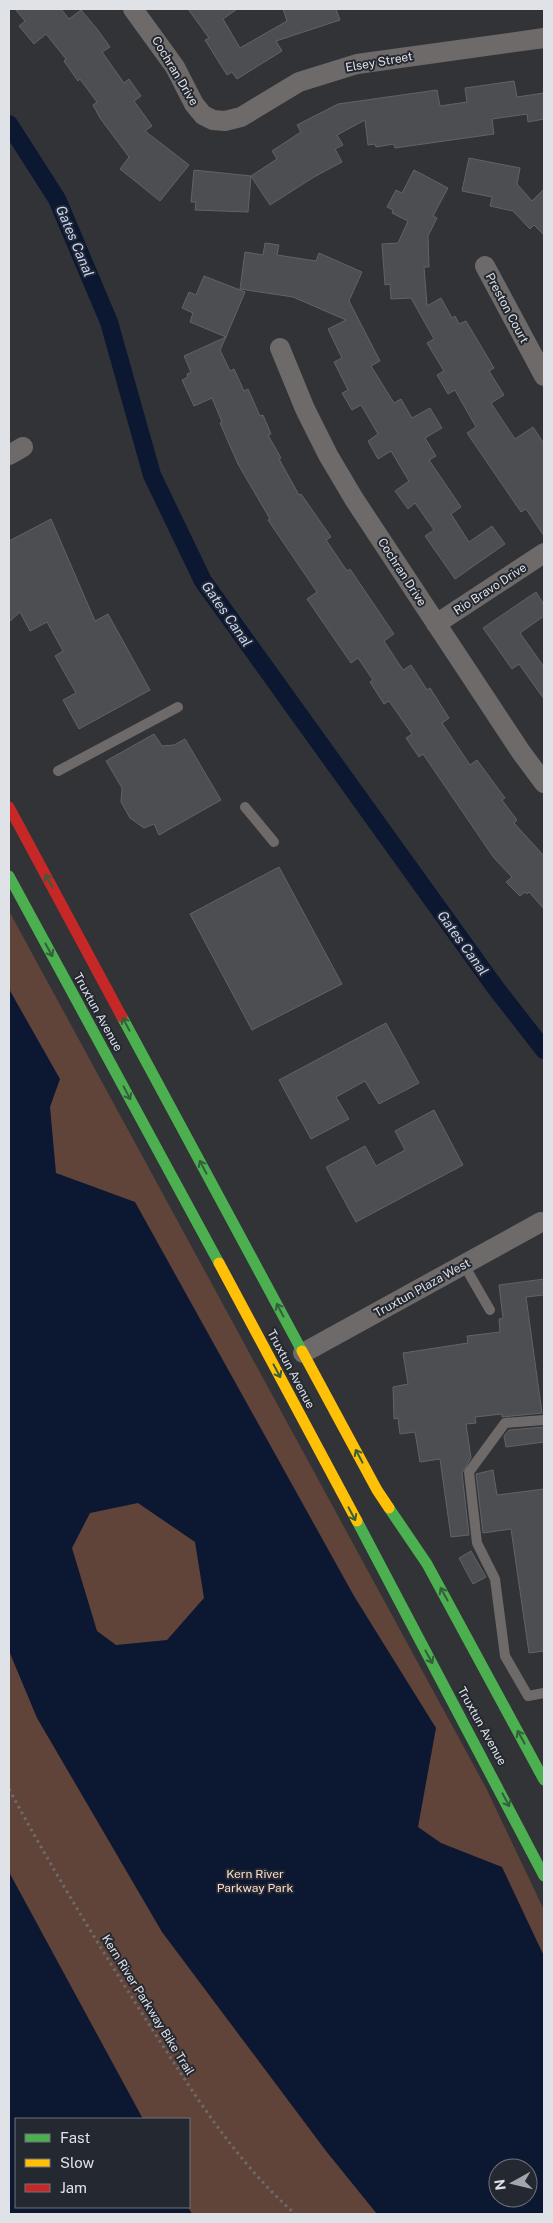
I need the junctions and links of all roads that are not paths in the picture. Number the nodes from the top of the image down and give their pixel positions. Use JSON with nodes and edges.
{"nodes":[{"id":1,"x":133,"y":9,"type":"edge"},
{"id":2,"x":544,"y":38,"type":"edge"},
{"id":3,"x":225,"y":121,"type":"joint"},
{"id":4,"x":485,"y":266,"type":"dead end"},
{"id":5,"x":280,"y":348,"type":"dead end"},
{"id":6,"x":544,"y":376,"type":"edge"},
{"id":7,"x":544,"y":553,"type":"edge"},
{"id":8,"x":436,"y":624,"type":"junction"},
{"id":9,"x":178,"y":707,"type":"dead end"},
{"id":10,"x":58,"y":770,"type":"dead end"},
{"id":11,"x":544,"y":783,"type":"edge"},
{"id":12,"x":9,"y":806,"type":"edge"},
{"id":13,"x":245,"y":807,"type":"dead end"},
{"id":14,"x":274,"y":842,"type":"dead end"},
{"id":15,"x":9,"y":876,"type":"edge"},
{"id":16,"x":543,"y":1224,"type":"edge"},
{"id":17,"x":204,"y":1236,"type":"junction"},
{"id":18,"x":464,"y":1265,"type":"junction"},
{"id":19,"x":490,"y":1310,"type":"dead end"},
{"id":20,"x":261,"y":1316,"type":"dead end"},
{"id":21,"x":296,"y":1351,"type":"junction"},
{"id":22,"x":301,"y":1377,"type":"dead end"},
{"id":23,"x":306,"y":1402,"type":"dead end"},
{"id":24,"x":544,"y":1420,"type":"edge"},
{"id":25,"x":321,"y":1456,"type":"junction"},
{"id":26,"x":544,"y":1693,"type":"edge"},
{"id":27,"x":544,"y":1780,"type":"edge"},
{"id":28,"x":544,"y":1876,"type":"edge"}],
"edges":[{"from":1,"to":3,"type":"street","name":"Cochran Drive"},
{"from":2,"to":3,"type":"street","name":"Elsey Street"},
{"from":4,"to":6,"type":"street","name":"Preston Court"},
{"from":5,"to":8,"type":"street","name":"Cochran Drive"},
{"from":7,"to":8,"type":"street","name":"Rio Bravo Drive"},
{"from":8,"to":11,"type":"street","name":"Cochran Drive"},
{"from":9,"to":10,"type":"lane"},
{"from":21,"to":12,"type":"main road","name":"Truxtun Avenue","one_way":true},
{"from":13,"to":14,"type":"lane"},
{"from":15,"to":17,"type":"main road","name":"Truxtun Avenue","one_way":true},
{"from":16,"to":18,"type":"street","name":"Truxtun Plaza West"},
{"from":17,"to":20,"type":"main road"},
{"from":17,"to":25,"type":"main road","name":"Truxtun Avenue","one_way":true},
{"from":18,"to":19,"type":"lane"},
{"from":18,"to":21,"type":"street","name":"Truxtun Plaza West"},
{"from":21,"to":22,"type":"main road"},
{"from":27,"to":21,"type":"main road","name":"Truxtun Avenue","one_way":true},
{"from":23,"to":25,"type":"main road"},
{"from":24,"to":26,"type":"lane"},
{"from":25,"to":28,"type":"main road","name":"Truxtun Avenue","one_way":true}]}
